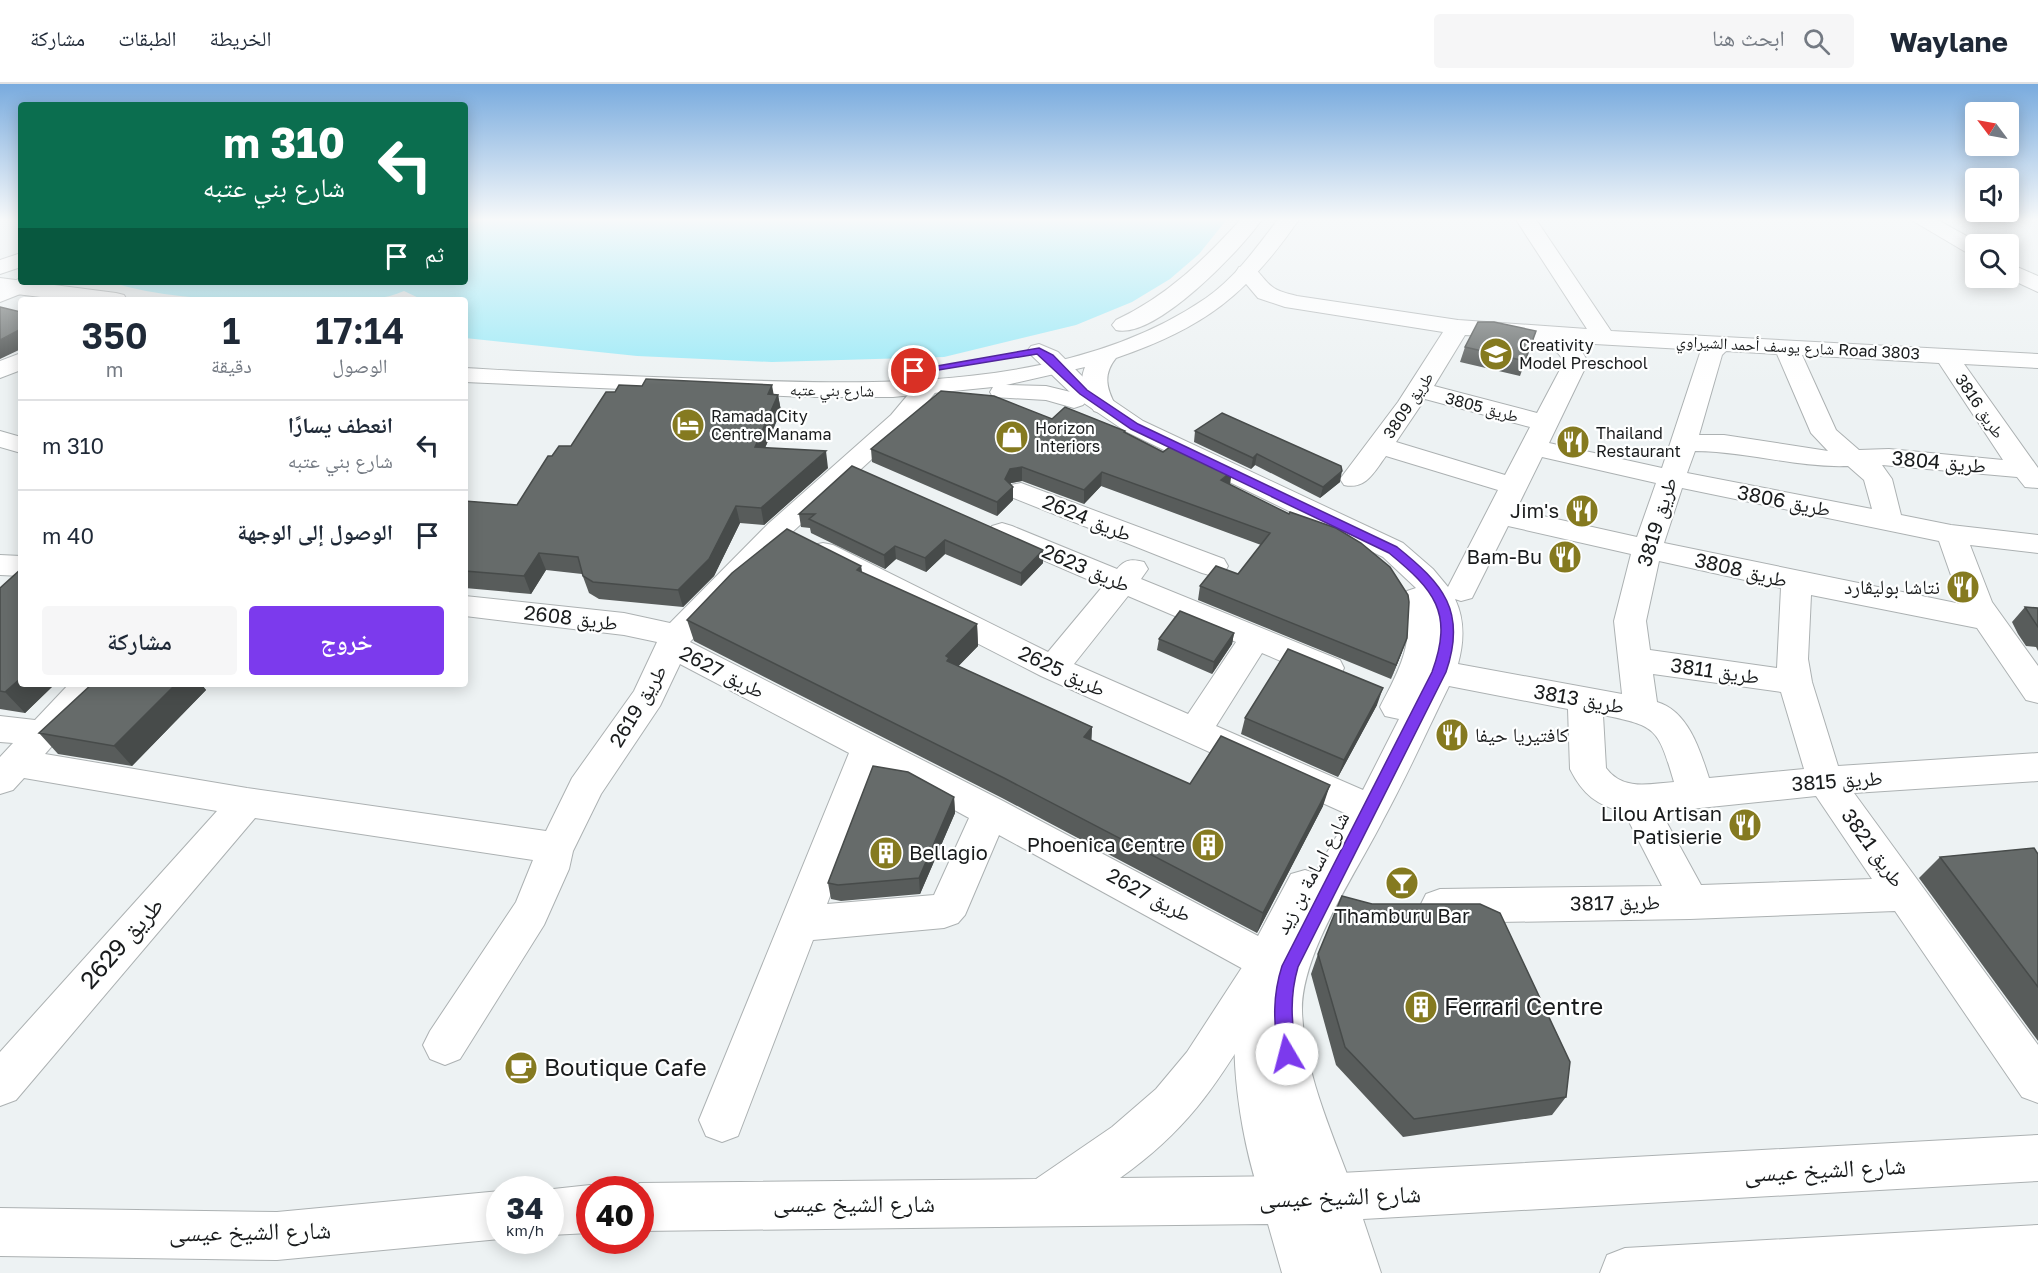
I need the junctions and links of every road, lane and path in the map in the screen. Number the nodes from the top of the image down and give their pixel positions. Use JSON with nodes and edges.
{"nodes":[{"id":1,"x":1202,"y":273,"type":"edge"},
{"id":2,"x":1245,"y":273,"type":"edge"},
{"id":3,"x":1248,"y":273,"type":"edge"},
{"id":4,"x":1562,"y":273,"type":"edge"},
{"id":5,"x":2019,"y":275,"type":"edge"},
{"id":6,"x":78,"y":285,"type":"edge"},
{"id":7,"x":2038,"y":285,"type":"edge"},
{"id":8,"x":15,"y":286,"type":"edge"},
{"id":9,"x":0,"y":296,"type":"edge"},
{"id":10,"x":95,"y":297,"type":"edge"},
{"id":11,"x":109,"y":297,"type":"edge"},
{"id":12,"x":0,"y":301,"type":"edge"},
{"id":13,"x":1458,"y":327,"type":"junction"},
{"id":14,"x":1545,"y":334,"type":"junction"},
{"id":15,"x":1604,"y":337,"type":"junction"},
{"id":16,"x":1721,"y":343,"type":"junction"},
{"id":17,"x":1786,"y":346,"type":"junction"},
{"id":18,"x":1107,"y":354,"type":"junction"},
{"id":19,"x":1945,"y":354,"type":"junction"},
{"id":20,"x":468,"y":355,"type":"edge"},
{"id":21,"x":2038,"y":361,"type":"edge"},
{"id":22,"x":18,"y":362,"type":"edge"},
{"id":23,"x":1047,"y":363,"type":"junction"},
{"id":24,"x":0,"y":371,"type":"edge"},
{"id":25,"x":468,"y":375,"type":"edge"},
{"id":26,"x":1426,"y":379,"type":"junction"},
{"id":27,"x":936,"y":389,"type":"junction"},
{"id":28,"x":1074,"y":400,"type":"junction"},
{"id":29,"x":897,"y":405,"type":"junction"},
{"id":30,"x":1103,"y":406,"type":"junction"},
{"id":31,"x":1134,"y":426,"type":"junction"},
{"id":32,"x":1538,"y":435,"type":"junction"},
{"id":33,"x":0,"y":439,"type":"edge"},
{"id":34,"x":1684,"y":443,"type":"junction"},
{"id":35,"x":18,"y":444,"type":"edge"},
{"id":36,"x":1380,"y":446,"type":"junction"},
{"id":37,"x":1779,"y":453,"type":"junction"},
{"id":38,"x":1853,"y":458,"type":"junction"},
{"id":39,"x":2029,"y":468,"type":"edge"},
{"id":40,"x":1671,"y":478,"type":"junction"},
{"id":41,"x":1354,"y":479,"type":"dead end"},
{"id":42,"x":1512,"y":486,"type":"junction"},
{"id":43,"x":1021,"y":492,"type":"dead end"},
{"id":44,"x":1785,"y":501,"type":"junction"},
{"id":45,"x":1498,"y":515,"type":"junction"},
{"id":46,"x":1889,"y":522,"type":"junction"},
{"id":47,"x":980,"y":523,"type":"edge"},
{"id":48,"x":778,"y":530,"type":"junction"},
{"id":49,"x":1951,"y":534,"type":"junction"},
{"id":50,"x":1153,"y":544,"type":"junction"},
{"id":51,"x":2038,"y":544,"type":"edge"},
{"id":52,"x":1647,"y":549,"type":"junction"},
{"id":53,"x":1213,"y":566,"type":"edge"},
{"id":54,"x":1797,"y":582,"type":"junction"},
{"id":55,"x":1121,"y":584,"type":"junction"},
{"id":56,"x":1461,"y":591,"type":"dead end"},
{"id":57,"x":468,"y":606,"type":"edge"},
{"id":58,"x":1986,"y":619,"type":"junction"},
{"id":59,"x":1256,"y":638,"type":"junction"},
{"id":60,"x":674,"y":641,"type":"junction"},
{"id":61,"x":1636,"y":660,"type":"junction"},
{"id":62,"x":1053,"y":668,"type":"junction"},
{"id":63,"x":1418,"y":682,"type":"junction"},
{"id":64,"x":1795,"y":682,"type":"junction"},
{"id":65,"x":86,"y":687,"type":"edge"},
{"id":66,"x":2038,"y":691,"type":"edge"},
{"id":67,"x":1585,"y":701,"type":"junction"},
{"id":68,"x":1641,"y":710,"type":"junction"},
{"id":69,"x":0,"y":729,"type":"edge"},
{"id":70,"x":1195,"y":731,"type":"junction"},
{"id":71,"x":44,"y":734,"type":"junction"},
{"id":72,"x":869,"y":747,"type":"junction"},
{"id":73,"x":2038,"y":767,"type":"edge"},
{"id":74,"x":9,"y":772,"type":"edge"},
{"id":75,"x":1825,"y":781,"type":"junction"},
{"id":76,"x":1695,"y":792,"type":"junction"},
{"id":77,"x":1636,"y":799,"type":"junction"},
{"id":78,"x":246,"y":802,"type":"junction"},
{"id":79,"x":1360,"y":805,"type":"junction"},
{"id":80,"x":990,"y":811,"type":"junction"},
{"id":81,"x":555,"y":848,"type":"junction"},
{"id":82,"x":1328,"y":894,"type":"junction"},
{"id":83,"x":1906,"y":894,"type":"junction"},
{"id":84,"x":1690,"y":902,"type":"junction"},
{"id":85,"x":1408,"y":906,"type":"edge"},
{"id":86,"x":800,"y":924,"type":"junction"},
{"id":87,"x":1267,"y":963,"type":"junction"},
{"id":88,"x":445,"y":1045,"type":"dead end"},
{"id":89,"x":2038,"y":1082,"type":"edge"},
{"id":90,"x":0,"y":1085,"type":"edge"},
{"id":91,"x":722,"y":1120,"type":"dead end"},
{"id":92,"x":2038,"y":1158,"type":"edge"},
{"id":93,"x":1332,"y":1198,"type":"junction"},
{"id":94,"x":1285,"y":1200,"type":"junction"},
{"id":95,"x":1043,"y":1202,"type":"junction"},
{"id":96,"x":654,"y":1207,"type":"edge"},
{"id":97,"x":486,"y":1216,"type":"edge"},
{"id":98,"x":10,"y":1224,"type":"edge"},
{"id":99,"x":2038,"y":1250,"type":"edge"},
{"id":100,"x":1888,"y":1257,"type":"junction"},
{"id":101,"x":1307,"y":1273,"type":"edge"},
{"id":102,"x":1356,"y":1273,"type":"edge"},
{"id":103,"x":1627,"y":1273,"type":"edge"},
{"id":104,"x":1932,"y":1273,"type":"edge"}],
"edges":[{"from":1,"to":23,"type":"street","name":"شارع بني عتبه"},
{"from":2,"to":18,"type":"street","name":"شارع بني عتبه"},
{"from":3,"to":13,"type":"street","name":"شارع يوسف أحمد الشيراوي Road 3803"},
{"from":4,"to":15,"type":"street"},
{"from":5,"to":7,"type":"street"},
{"from":6,"to":11,"type":"street"},
{"from":8,"to":9,"type":"street"},
{"from":8,"to":10,"type":"street"},
{"from":8,"to":12,"type":"street"},
{"from":13,"to":14,"type":"street","name":"شارع يوسف أحمد الشيراوي Road 3803"},
{"from":13,"to":26,"type":"street","name":"طريق 3809"},
{"from":14,"to":15,"type":"street","name":"شارع يوسف أحمد الشيراوي Road 3803"},
{"from":14,"to":32,"type":"street"},
{"from":15,"to":16,"type":"street","name":"شارع يوسف أحمد الشيراوي Road 3803"},
{"from":16,"to":17,"type":"street","name":"شارع يوسف أحمد الشيراوي Road 3803"},
{"from":16,"to":34,"type":"street","name":"طريق 3819"},
{"from":17,"to":19,"type":"street","name":"شارع يوسف أحمد الشيراوي Road 3803"},
{"from":17,"to":38,"type":"street","name":"طريق 3804"},
{"from":18,"to":23,"type":"street","name":"شارع بني عتبه"},
{"from":18,"to":30,"type":"street"},
{"from":19,"to":21,"type":"street","name":"شارع يوسف أحمد الشيراوي Road 3803"},
{"from":19,"to":39,"type":"street","name":"طريق 3816"},
{"from":20,"to":23,"type":"street","name":"شارع بني عتبه"},
{"from":22,"to":24,"type":"street"},
{"from":23,"to":27,"type":"street","name":"شارع بني عتبه"},
{"from":23,"to":28,"type":"street","name":"شارع اسامة بن زيد"},
{"from":23,"to":30,"type":"street","name":"شارع اسامة بن زيد"},
{"from":25,"to":29,"type":"street","name":"شارع بني عتبه"},
{"from":26,"to":32,"type":"street","name":"طريق 3805"},
{"from":26,"to":36,"type":"street","name":"طريق 3809"},
{"from":27,"to":28,"type":"street"},
{"from":27,"to":29,"type":"street","name":"طريق 2619"},
{"from":28,"to":31,"type":"street","name":"شارع اسامة بن زيد"},
{"from":29,"to":48,"type":"street","name":"طريق 2619"},
{"from":30,"to":31,"type":"street","name":"شارع اسامة بن زيد"},
{"from":31,"to":63,"type":"street","name":"شارع اسامة بن زيد"},
{"from":32,"to":40,"type":"street","name":"طريق 3806"},
{"from":32,"to":42,"type":"street"},
{"from":33,"to":35,"type":"street"},
{"from":34,"to":37,"type":"street","name":"طريق 3804"},
{"from":34,"to":40,"type":"street","name":"طريق 3819"},
{"from":36,"to":41,"type":"street","name":"طريق 3809"},
{"from":36,"to":42,"type":"street"},
{"from":37,"to":38,"type":"street","name":"طريق 3804"},
{"from":37,"to":44,"type":"street"},
{"from":38,"to":39,"type":"street","name":"طريق 3804"},
{"from":38,"to":46,"type":"street","name":"طريق 3804"},
{"from":40,"to":44,"type":"street","name":"طريق 3806"},
{"from":40,"to":52,"type":"street","name":"طريق 3819"},
{"from":42,"to":45,"type":"street"},
{"from":43,"to":50,"type":"street","name":"طريق 2624"},
{"from":44,"to":46,"type":"street","name":"طريق 3806"},
{"from":45,"to":52,"type":"street","name":"طريق 3808"},
{"from":45,"to":56,"type":"street"},
{"from":46,"to":49,"type":"street","name":"طريق 3806"},
{"from":47,"to":55,"type":"street","name":"طريق 2623"},
{"from":48,"to":60,"type":"street","name":"طريق 2619"},
{"from":48,"to":62,"type":"street","name":"طريق 2625"},
{"from":49,"to":51,"type":"street","name":"طريق 3806"},
{"from":49,"to":58,"type":"street"},
{"from":50,"to":53,"type":"street","name":"طريق 2624"},
{"from":50,"to":55,"type":"street","name":"طريق 2624"},
{"from":52,"to":54,"type":"street","name":"طريق 3808"},
{"from":52,"to":61,"type":"street","name":"طريق 3819"},
{"from":54,"to":58,"type":"street","name":"طريق 3808"},
{"from":54,"to":64,"type":"street","name":"طريق 3821"},
{"from":55,"to":59,"type":"street","name":"طريق 2623"},
{"from":55,"to":62,"type":"street","name":"طريق 2624"},
{"from":57,"to":60,"type":"street","name":"طريق 2608"},
{"from":58,"to":66,"type":"street"},
{"from":59,"to":63,"type":"street","name":"طريق 2623"},
{"from":59,"to":70,"type":"street"},
{"from":60,"to":72,"type":"street","name":"طريق 2627"},
{"from":60,"to":81,"type":"street","name":"طريق 2619"},
{"from":61,"to":64,"type":"street","name":"طريق 3811"},
{"from":61,"to":68,"type":"street","name":"طريق 3819"},
{"from":62,"to":70,"type":"street","name":"طريق 2625"},
{"from":63,"to":67,"type":"street","name":"طريق 3813"},
{"from":63,"to":79,"type":"street","name":"شارع اسامة بن زيد"},
{"from":63,"to":79,"type":"street","name":"شارع اسامة بن زيد"},
{"from":64,"to":75,"type":"street","name":"طريق 3821"},
{"from":65,"to":71,"type":"street"},
{"from":67,"to":68,"type":"street","name":"طريق 3813"},
{"from":67,"to":77,"type":"street"},
{"from":68,"to":76,"type":"street","name":"طريق 3813"},
{"from":69,"to":71,"type":"street"},
{"from":70,"to":79,"type":"street","name":"طريق 2625"},
{"from":71,"to":74,"type":"street"},
{"from":72,"to":80,"type":"street","name":"طريق 2627"},
{"from":72,"to":86,"type":"street"},
{"from":73,"to":75,"type":"street","name":"طريق 3815"},
{"from":74,"to":78,"type":"street"},
{"from":75,"to":76,"type":"street","name":"طريق 3815"},
{"from":75,"to":83,"type":"street","name":"طريق 3821"},
{"from":76,"to":77,"type":"street","name":"طريق 3815"},
{"from":77,"to":84,"type":"street"},
{"from":78,"to":81,"type":"street"},
{"from":78,"to":90,"type":"street","name":"طريق 2629"},
{"from":79,"to":82,"type":"street","name":"شارع اسامة بن زيد"},
{"from":80,"to":86,"type":"street"},
{"from":80,"to":87,"type":"street","name":"طريق 2627"},
{"from":81,"to":88,"type":"street","name":"طريق 2619"},
{"from":82,"to":87,"type":"street","name":"شارع اسامة بن زيد"},
{"from":82,"to":93,"type":"street","name":"شارع اسامة بن زيد"},
{"from":83,"to":84,"type":"street","name":"طريق 3817"},
{"from":83,"to":89,"type":"street","name":"طريق 3821"},
{"from":84,"to":85,"type":"street","name":"طريق 3817"},
{"from":86,"to":91,"type":"street"},
{"from":87,"to":94,"type":"street","name":"شارع اسامة بن زيد"},
{"from":87,"to":95,"type":"street"},
{"from":92,"to":93,"type":"street","name":"شارع الشيخ عيسى"},
{"from":93,"to":94,"type":"street","name":"شارع الشيخ عيسى"},
{"from":93,"to":102,"type":"street","name":"شارع اسامة بن زيد"},
{"from":94,"to":95,"type":"street","name":"شارع الشيخ عيسى"},
{"from":94,"to":101,"type":"street","name":"شارع اسامة بن زيد"},
{"from":95,"to":96,"type":"street","name":"شارع الشيخ عيسى"},
{"from":97,"to":98,"type":"street","name":"شارع الشيخ عيسى"},
{"from":99,"to":100,"type":"street"},
{"from":100,"to":103,"type":"street"},
{"from":100,"to":104,"type":"street"}]}
